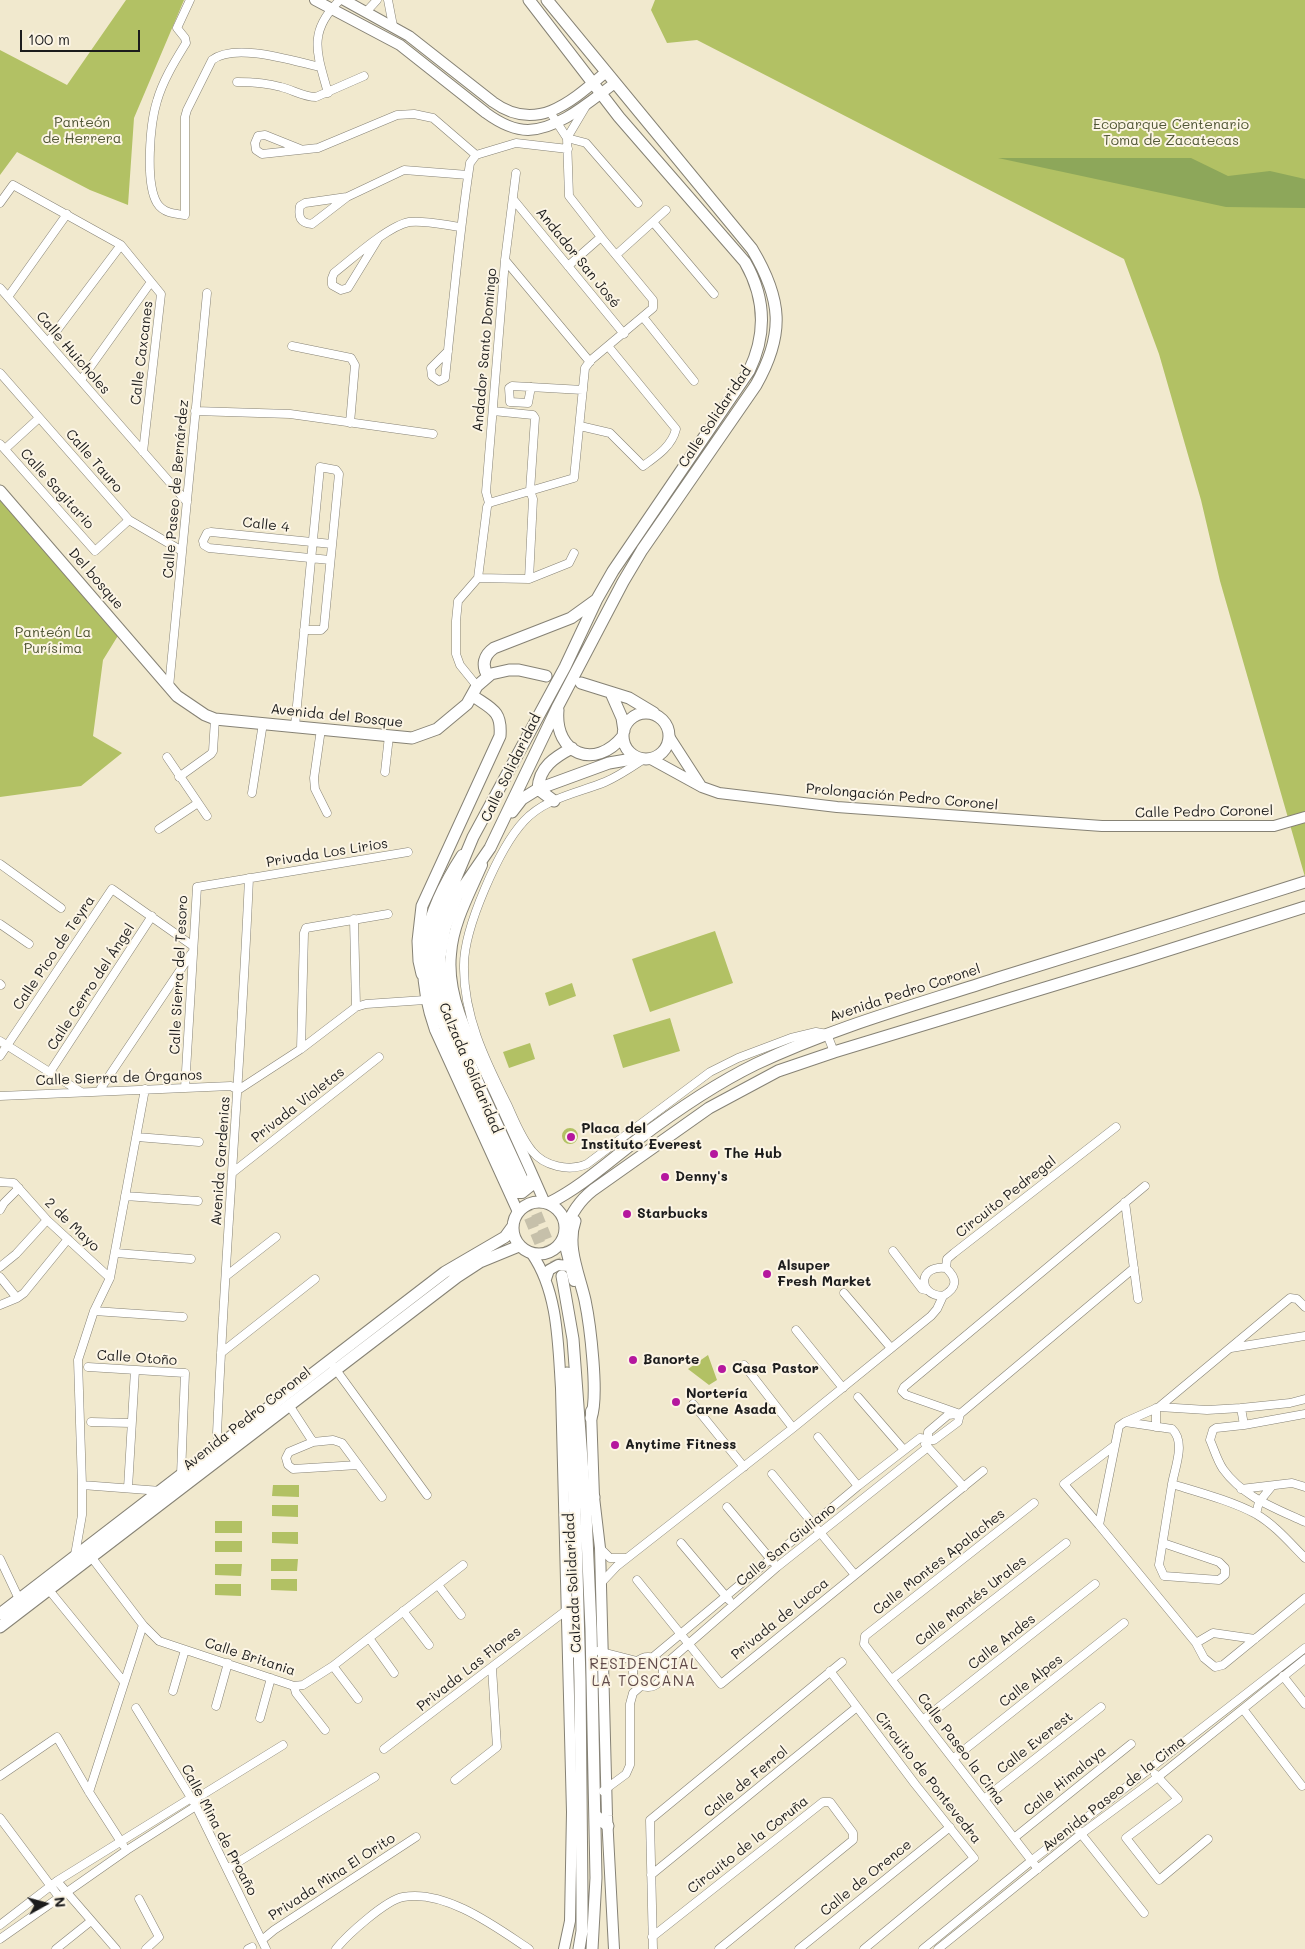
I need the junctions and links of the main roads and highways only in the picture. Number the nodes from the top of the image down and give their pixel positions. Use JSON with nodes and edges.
{"nodes":[{"id":1,"x":529,"y":0,"type":"edge"},
{"id":2,"x":548,"y":0,"type":"edge"},
{"id":3,"x":0,"y":491,"type":"edge"},
{"id":4,"x":597,"y":600,"type":"junction"},
{"id":5,"x":488,"y":676,"type":"junction"},
{"id":6,"x":546,"y":676,"type":"dead end"},
{"id":7,"x":581,"y":683,"type":"dead end"},
{"id":8,"x":169,"y":687,"type":"joint"},
{"id":9,"x":475,"y":691,"type":"junction"},
{"id":10,"x":611,"y":693,"type":"junction"},
{"id":11,"x":558,"y":706,"type":"junction"},
{"id":12,"x":658,"y":716,"type":"junction"},
{"id":13,"x":624,"y":733,"type":"junction"},
{"id":14,"x":572,"y":748,"type":"junction"},
{"id":15,"x":644,"y":759,"type":"junction"},
{"id":16,"x":538,"y":789,"type":"junction"},
{"id":17,"x":554,"y":801,"type":"road end"},
{"id":18,"x":496,"y":834,"type":"junction"},
{"id":19,"x":473,"y":837,"type":"joint"},
{"id":20,"x":490,"y":848,"type":"joint"},
{"id":21,"x":1305,"y":882,"type":"edge"},
{"id":22,"x":1305,"y":907,"type":"edge"},
{"id":23,"x":422,"y":974,"type":"road end"},
{"id":24,"x":652,"y":1147,"type":"junction"},
{"id":25,"x":546,"y":1202,"type":"junction"},
{"id":26,"x":512,"y":1226,"type":"junction"},
{"id":27,"x":564,"y":1234,"type":"junction"},
{"id":28,"x":519,"y":1246,"type":"junction"},
{"id":29,"x":332,"y":1365,"type":"junction"},
{"id":30,"x":591,"y":1418,"type":"road end"},
{"id":31,"x":594,"y":1497,"type":"road end"},
{"id":32,"x":586,"y":1514,"type":"junction"},
{"id":33,"x":0,"y":1614,"type":"edge"},
{"id":34,"x":568,"y":1621,"type":"road end"},
{"id":35,"x":0,"y":1627,"type":"edge"},
{"id":36,"x":580,"y":1681,"type":"junction"},
{"id":37,"x":572,"y":1812,"type":"road end"},
{"id":38,"x":595,"y":1815,"type":"junction"},
{"id":39,"x":608,"y":1826,"type":"road end"},
{"id":40,"x":581,"y":1844,"type":"junction"},
{"id":41,"x":579,"y":1949,"type":"edge"},
{"id":42,"x":592,"y":1949,"type":"edge"}],
"edges":[{"from":1,"to":4,"type":"main road","name":"Calle Solidaridad"},
{"from":2,"to":11,"type":"main road","name":"Calle Solidaridad"},
{"from":3,"to":8,"type":"main road","name":"Del bosque"},
{"from":4,"to":5,"type":"main road"},
{"from":4,"to":19,"type":"main road","name":"Calle Solidaridad"},
{"from":5,"to":6,"type":"main road"},
{"from":5,"to":9,"type":"main road","name":"Avenida del Bosque"},
{"from":7,"to":10,"type":"main road"},
{"from":8,"to":9,"type":"main road","name":"Avenida del Bosque"},
{"from":9,"to":23,"type":"main road"},
{"from":10,"to":12,"type":"main road"},
{"from":10,"to":13,"type":"main road"},
{"from":11,"to":14,"type":"main road"},
{"from":11,"to":18,"type":"main road","name":"Calle Solidaridad"},
{"from":12,"to":13,"type":"main road"},
{"from":12,"to":15,"type":"main road"},
{"from":13,"to":14,"type":"main road"},
{"from":13,"to":15,"type":"main road"},
{"from":14,"to":16,"type":"main road"},
{"from":15,"to":16,"type":"main road"},
{"from":16,"to":17,"type":"main road"},
{"from":16,"to":18,"type":"main road"},
{"from":18,"to":20,"type":"main road","name":"Calle Solidaridad"},
{"from":19,"to":20,"type":"main road","name":"Calzada Solidaridad"},
{"from":21,"to":25,"type":"main road","name":"Avenida Pedro Coronel"},
{"from":22,"to":24,"type":"main road"},
{"from":24,"to":27,"type":"main road"},
{"from":24,"to":30,"type":"main road"},
{"from":25,"to":26,"type":"main road"},
{"from":25,"to":27,"type":"main road"},
{"from":26,"to":28,"type":"main road"},
{"from":26,"to":29,"type":"main road","name":"Avenida Pedro Coronel"},
{"from":27,"to":28,"type":"main road"},
{"from":28,"to":29,"type":"main road","name":"Avenida Pedro Coronel"},
{"from":29,"to":33,"type":"main road","name":"Avenida Pedro Coronel"},
{"from":29,"to":35,"type":"main road","name":"Avenida Pedro Coronel"},
{"from":31,"to":32,"type":"main road"},
{"from":32,"to":36,"type":"main road","name":"Calzada Solidaridad"},
{"from":32,"to":38,"type":"main road","name":"Calzada Solidaridad"},
{"from":34,"to":36,"type":"main road"},
{"from":36,"to":40,"type":"main road","name":"Calzada Solidaridad"},
{"from":37,"to":40,"type":"main road"},
{"from":38,"to":39,"type":"main road"},
{"from":38,"to":42,"type":"main road","name":"Calzada Solidaridad"},
{"from":40,"to":41,"type":"main road","name":"Calzada Solidaridad"}]}
